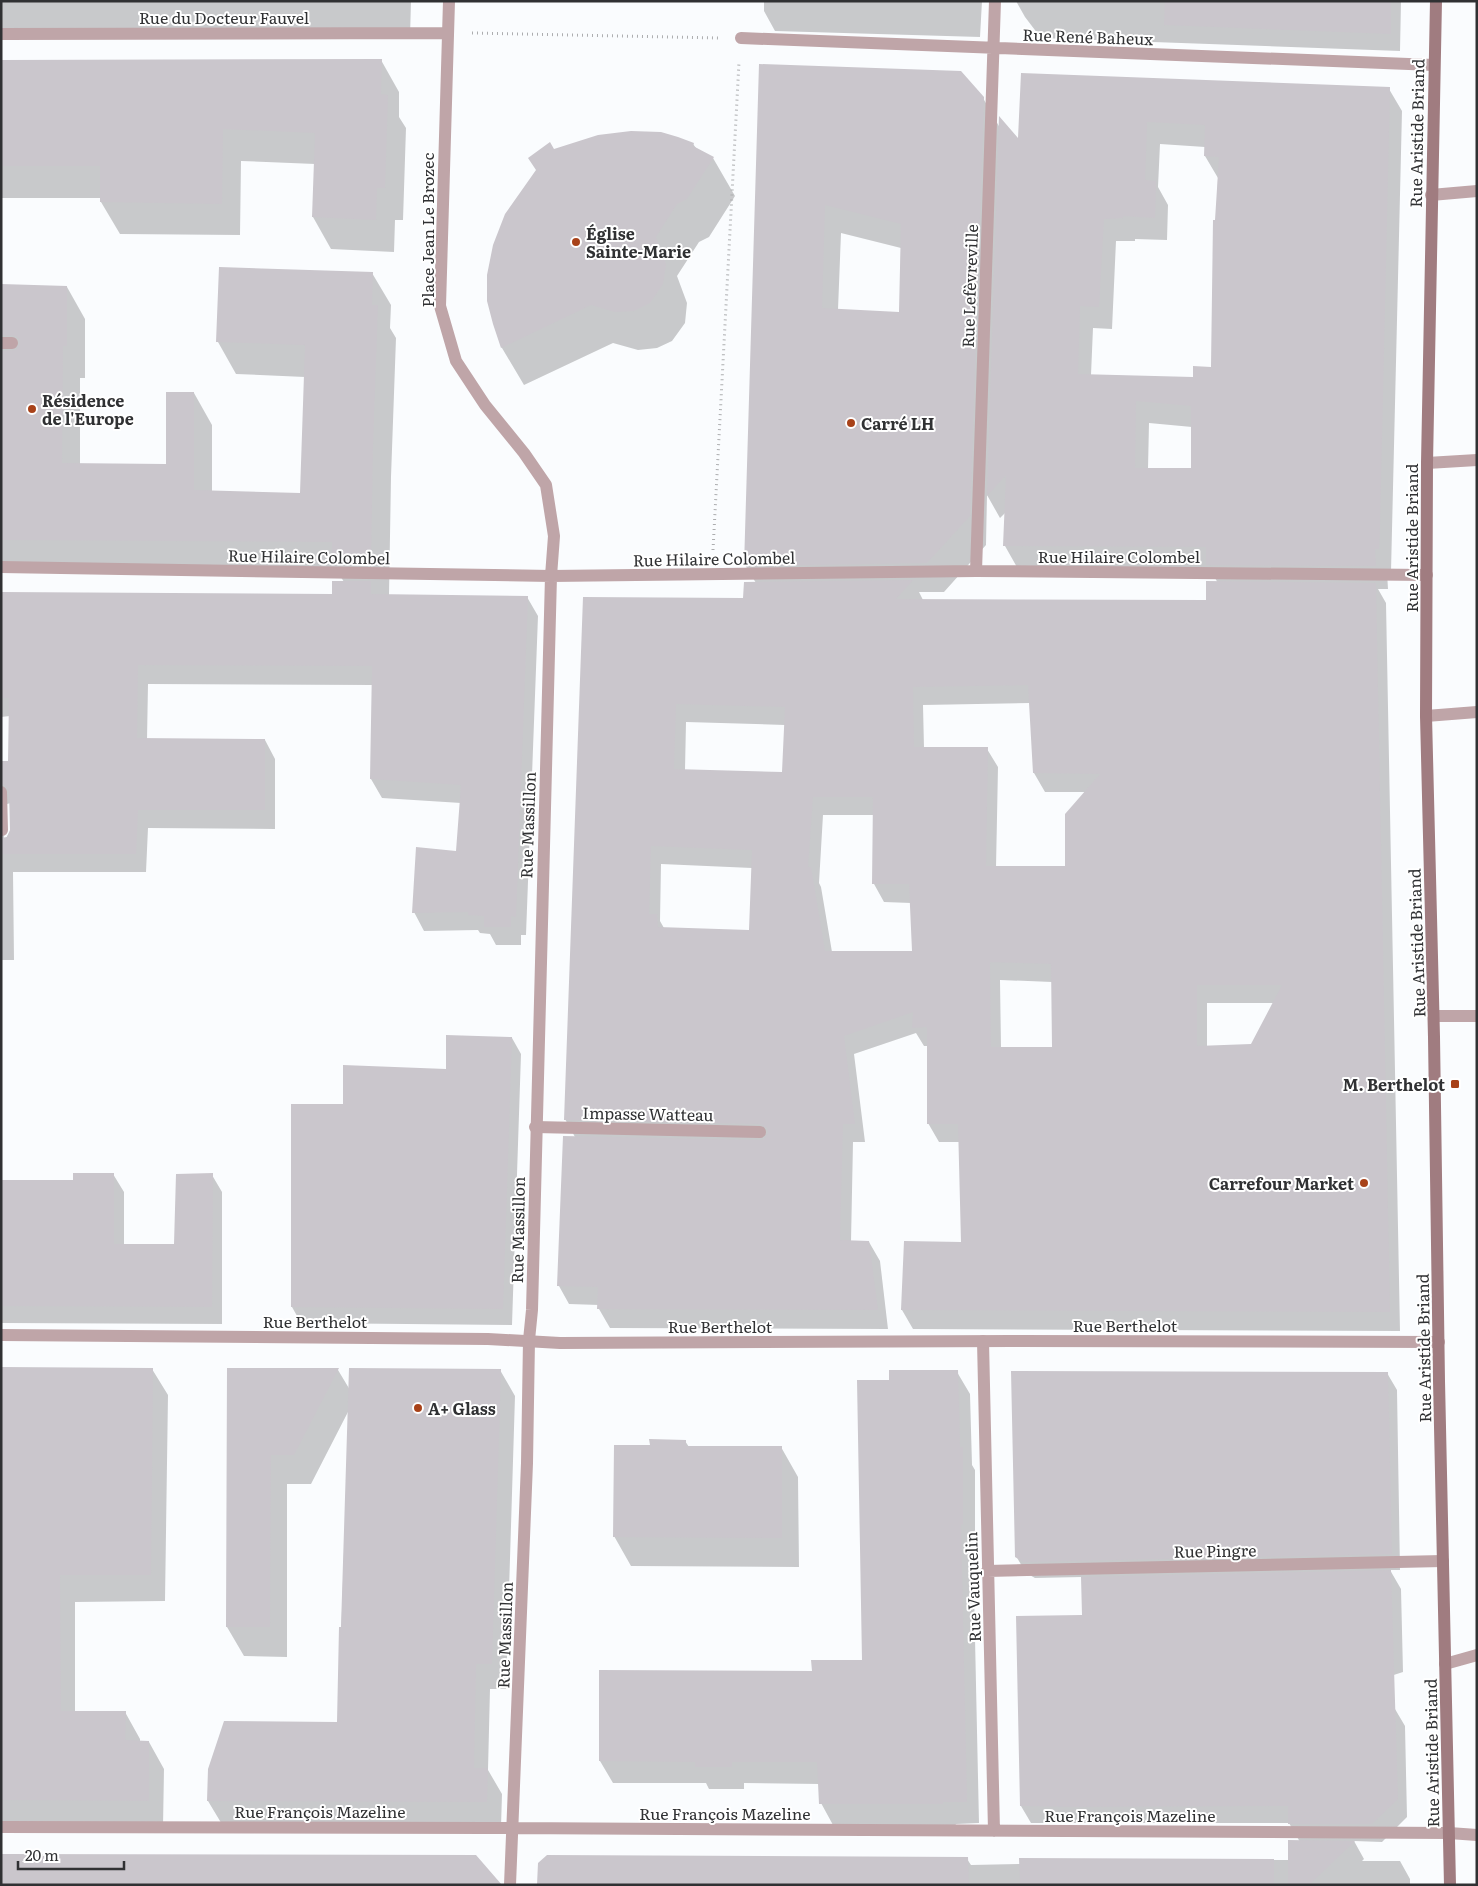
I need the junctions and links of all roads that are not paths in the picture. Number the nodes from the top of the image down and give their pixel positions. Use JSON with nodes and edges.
{"nodes":[{"id":1,"x":449,"y":1,"type":"edge"},
{"id":2,"x":995,"y":1,"type":"edge"},
{"id":3,"x":1436,"y":1,"type":"edge"},
{"id":4,"x":447,"y":33,"type":"junction"},
{"id":5,"x":1,"y":34,"type":"edge"},
{"id":6,"x":741,"y":38,"type":"road end"},
{"id":7,"x":994,"y":48,"type":"junction"},
{"id":8,"x":1434,"y":66,"type":"junction"},
{"id":9,"x":1477,"y":191,"type":"edge"},
{"id":10,"x":1431,"y":195,"type":"junction"},
{"id":11,"x":1477,"y":460,"type":"edge"},
{"id":12,"x":1427,"y":463,"type":"junction"},
{"id":13,"x":1,"y":567,"type":"edge"},
{"id":14,"x":976,"y":571,"type":"junction"},
{"id":15,"x":1427,"y":575,"type":"junction"},
{"id":16,"x":551,"y":576,"type":"junction"},
{"id":17,"x":1477,"y":712,"type":"edge"},
{"id":18,"x":1426,"y":716,"type":"junction"},
{"id":19,"x":1,"y":792,"type":"edge"},
{"id":20,"x":1,"y":808,"type":"edge"},
{"id":21,"x":2,"y":830,"type":"edge"},
{"id":22,"x":1434,"y":1016,"type":"junction"},
{"id":23,"x":1477,"y":1016,"type":"edge"},
{"id":24,"x":535,"y":1127,"type":"junction"},
{"id":25,"x":760,"y":1132,"type":"dead end"},
{"id":26,"x":1,"y":1335,"type":"edge"},
{"id":27,"x":529,"y":1340,"type":"junction"},
{"id":28,"x":983,"y":1341,"type":"junction"},
{"id":29,"x":1439,"y":1342,"type":"junction"},
{"id":30,"x":1443,"y":1562,"type":"junction"},
{"id":31,"x":987,"y":1571,"type":"junction"},
{"id":32,"x":1477,"y":1655,"type":"edge"},
{"id":33,"x":1445,"y":1664,"type":"junction"},
{"id":34,"x":1,"y":1827,"type":"edge"},
{"id":35,"x":511,"y":1828,"type":"junction"},
{"id":36,"x":994,"y":1831,"type":"junction"},
{"id":37,"x":1449,"y":1833,"type":"junction"},
{"id":38,"x":1477,"y":1835,"type":"edge"},
{"id":39,"x":510,"y":1885,"type":"edge"},
{"id":40,"x":1450,"y":1885,"type":"edge"}],
"edges":[{"from":1,"to":4,"type":"street","name":"Place Jean Le Brozec"},
{"from":2,"to":7,"type":"street","name":"Rue Lefèvreville"},
{"from":3,"to":8,"type":"main road","name":"Rue Aristide Briand"},
{"from":4,"to":5,"type":"street","name":"Rue du Docteur Fauvel"},
{"from":4,"to":16,"type":"street","name":"Place Jean Le Brozec"},
{"from":6,"to":7,"type":"street","name":"Rue René Baheux"},
{"from":7,"to":8,"type":"street","name":"Rue René Baheux"},
{"from":7,"to":14,"type":"street","name":"Rue Lefèvreville"},
{"from":8,"to":10,"type":"main road","name":"Rue Aristide Briand"},
{"from":9,"to":10,"type":"street"},
{"from":10,"to":12,"type":"main road","name":"Rue Aristide Briand"},
{"from":11,"to":12,"type":"street"},
{"from":12,"to":15,"type":"main road","name":"Rue Aristide Briand"},
{"from":13,"to":16,"type":"street","name":"Rue Hilaire Colombel"},
{"from":14,"to":15,"type":"street","name":"Rue Hilaire Colombel"},
{"from":14,"to":16,"type":"street","name":"Rue Hilaire Colombel"},
{"from":15,"to":18,"type":"main road","name":"Rue Aristide Briand"},
{"from":16,"to":24,"type":"street","name":"Rue Massillon"},
{"from":17,"to":18,"type":"street"},
{"from":18,"to":22,"type":"main road","name":"Rue Aristide Briand"},
{"from":19,"to":20,"type":"street"},
{"from":20,"to":21,"type":"street"},
{"from":22,"to":23,"type":"street"},
{"from":22,"to":29,"type":"main road","name":"Rue Aristide Briand"},
{"from":24,"to":25,"type":"street","name":"Impasse Watteau"},
{"from":24,"to":27,"type":"street","name":"Rue Massillon"},
{"from":26,"to":27,"type":"street","name":"Rue Berthelot"},
{"from":27,"to":28,"type":"street","name":"Rue Berthelot"},
{"from":27,"to":35,"type":"street","name":"Rue Massillon"},
{"from":28,"to":29,"type":"street","name":"Rue Berthelot"},
{"from":28,"to":31,"type":"street","name":"Rue Vauquelin"},
{"from":29,"to":30,"type":"main road","name":"Rue Aristide Briand"},
{"from":30,"to":31,"type":"street","name":"Rue Pingre"},
{"from":30,"to":33,"type":"main road","name":"Rue Aristide Briand"},
{"from":31,"to":36,"type":"street","name":"Rue Vauquelin"},
{"from":32,"to":33,"type":"street"},
{"from":33,"to":37,"type":"main road","name":"Rue Aristide Briand"},
{"from":34,"to":35,"type":"street","name":"Rue François Mazeline"},
{"from":35,"to":36,"type":"street","name":"Rue François Mazeline"},
{"from":35,"to":39,"type":"street","name":"Rue Massillon"},
{"from":36,"to":37,"type":"street","name":"Rue François Mazeline"},
{"from":37,"to":38,"type":"street","name":"Rue François Mazeline"},
{"from":37,"to":40,"type":"main road","name":"Rue Aristide Briand"}]}
